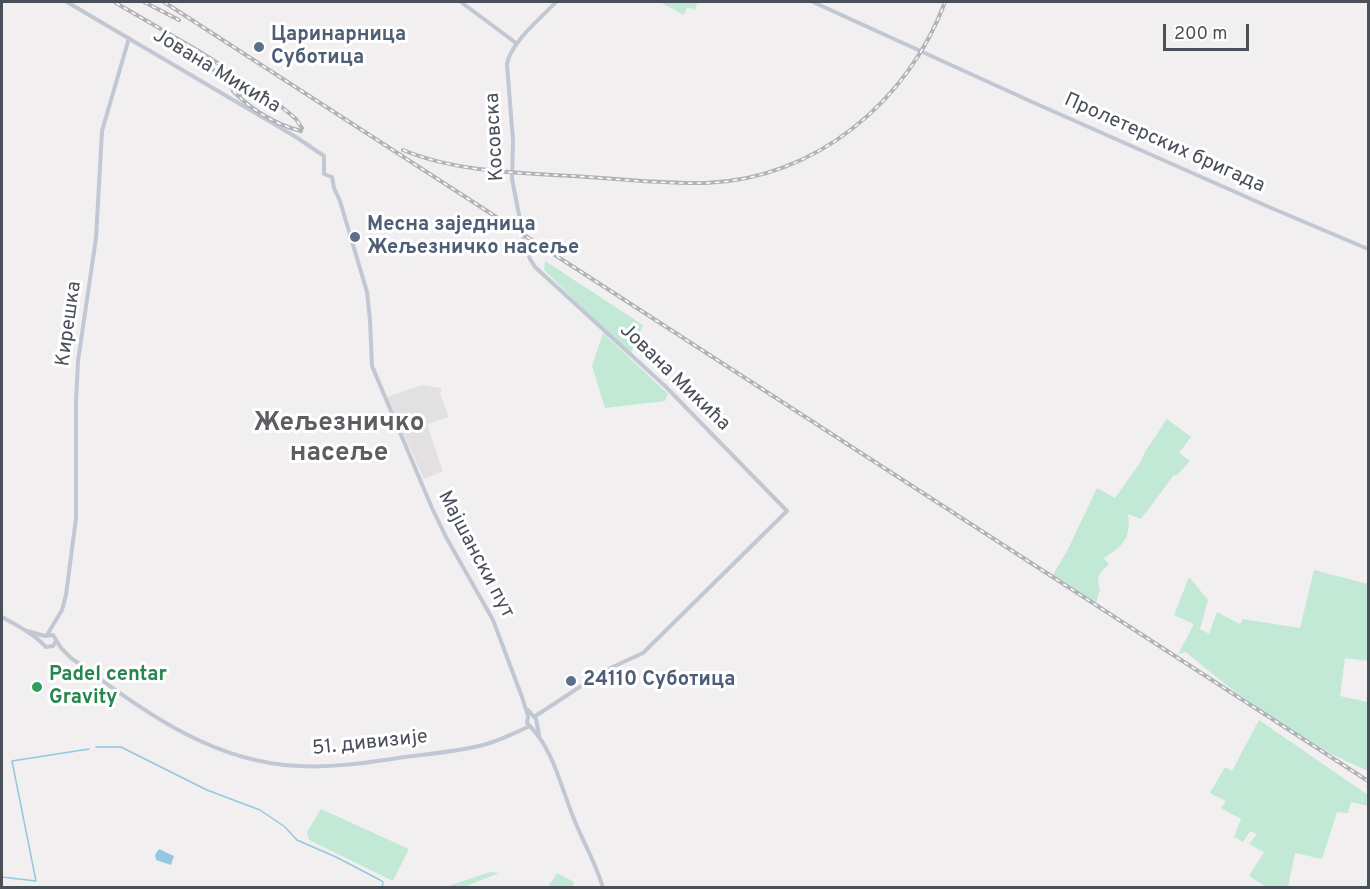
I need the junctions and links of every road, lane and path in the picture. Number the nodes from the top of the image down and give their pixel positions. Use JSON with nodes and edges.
{"nodes":[{"id":1,"x":68,"y":2,"type":"edge"},
{"id":2,"x":461,"y":2,"type":"edge"},
{"id":3,"x":556,"y":2,"type":"edge"},
{"id":4,"x":813,"y":2,"type":"edge"},
{"id":5,"x":129,"y":38,"type":"junction"},
{"id":6,"x":516,"y":44,"type":"junction"},
{"id":7,"x":332,"y":177,"type":"joint"},
{"id":8,"x":522,"y":230,"type":"tunnel mouth"},
{"id":9,"x":524,"y":241,"type":"tunnel mouth"},
{"id":10,"x":1368,"y":249,"type":"edge"},
{"id":11,"x":59,"y":616,"type":"junction"},
{"id":12,"x":2,"y":617,"type":"edge"},
{"id":13,"x":27,"y":631,"type":"junction"},
{"id":14,"x":46,"y":635,"type":"junction"},
{"id":15,"x":55,"y":639,"type":"junction"},
{"id":16,"x":42,"y":642,"type":"junction"},
{"id":17,"x":51,"y":648,"type":"junction"},
{"id":18,"x":72,"y":658,"type":"junction"},
{"id":19,"x":525,"y":707,"type":"junction"},
{"id":20,"x":527,"y":720,"type":"junction"},
{"id":21,"x":535,"y":720,"type":"junction"},
{"id":22,"x":530,"y":726,"type":"junction"},
{"id":23,"x":518,"y":731,"type":"junction"},
{"id":24,"x":540,"y":736,"type":"junction"},
{"id":25,"x":603,"y":888,"type":"edge"}],
"edges":[{"from":1,"to":5,"type":"street","name":"Јована Микића"},
{"from":2,"to":6,"type":"street"},
{"from":3,"to":6,"type":"street"},
{"from":4,"to":10,"type":"street","name":"Пролетерских бригада"},
{"from":5,"to":7,"type":"street","name":"Јована Микића"},
{"from":5,"to":11,"type":"street","name":"Кирешка"},
{"from":6,"to":8,"type":"street","name":"Косовска"},
{"from":7,"to":19,"type":"street","name":"Мајшански пут"},
{"from":9,"to":21,"type":"street","name":"Јована Микића"},
{"from":11,"to":14,"type":"street","name":"Кирешка"},
{"from":11,"to":15,"type":"street","name":"Кирешка"},
{"from":12,"to":13,"type":"street"},
{"from":13,"to":14,"type":"street"},
{"from":13,"to":16,"type":"street"},
{"from":14,"to":15,"type":"street"},
{"from":14,"to":16,"type":"street"},
{"from":15,"to":17,"type":"street"},
{"from":15,"to":18,"type":"street","name":"51. дивизије"},
{"from":16,"to":17,"type":"street"},
{"from":17,"to":18,"type":"street","name":"51. дивизије"},
{"from":18,"to":23,"type":"street","name":"51. дивизије"},
{"from":19,"to":20,"type":"street","name":"Мајшански пут"},
{"from":19,"to":21,"type":"street","name":"Мајшански пут"},
{"from":20,"to":21,"type":"street"},
{"from":20,"to":22,"type":"street","name":"Мајшански пут"},
{"from":20,"to":23,"type":"street","name":"51. дивизије"},
{"from":21,"to":22,"type":"street","name":"51. дивизије"},
{"from":21,"to":24,"type":"street","name":"Мајшански пут"},
{"from":22,"to":23,"type":"street","name":"51. дивизије"},
{"from":22,"to":24,"type":"street","name":"Мајшански пут"},
{"from":24,"to":25,"type":"street","name":"Мајшански пут"}]}
